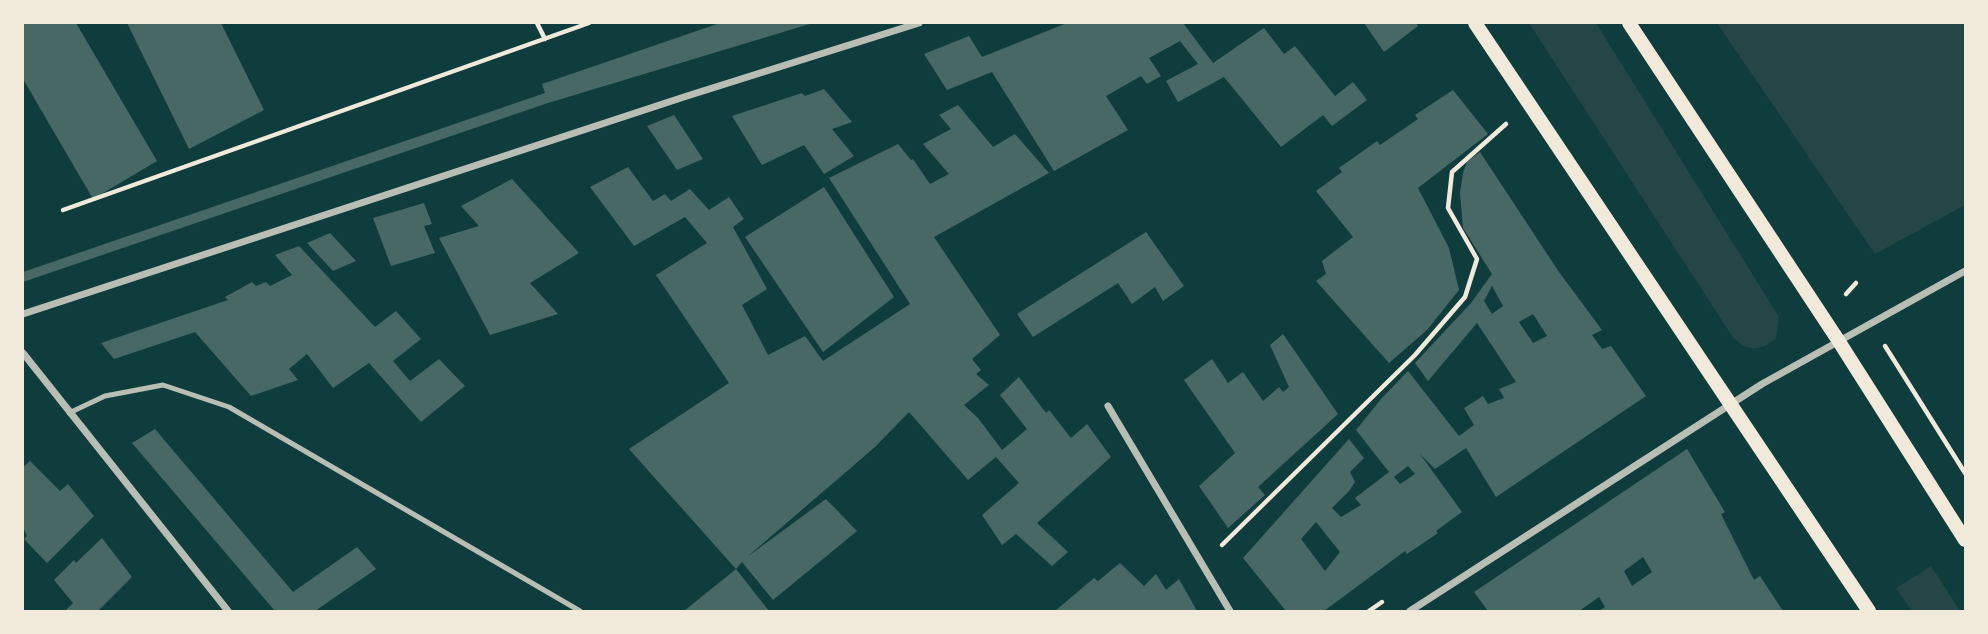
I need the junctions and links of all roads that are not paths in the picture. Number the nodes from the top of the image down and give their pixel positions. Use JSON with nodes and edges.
{"nodes":[{"id":1,"x":919,"y":23,"type":"edge"},
{"id":2,"x":1475,"y":23,"type":"edge"},
{"id":3,"x":1629,"y":23,"type":"edge"},
{"id":4,"x":1965,"y":271,"type":"edge"},
{"id":5,"x":23,"y":314,"type":"edge"},
{"id":6,"x":1838,"y":340,"type":"junction"},
{"id":7,"x":23,"y":353,"type":"edge"},
{"id":8,"x":1731,"y":403,"type":"junction"},
{"id":9,"x":1108,"y":406,"type":"dead end"},
{"id":10,"x":69,"y":413,"type":"junction"},
{"id":11,"x":1965,"y":540,"type":"edge"},
{"id":12,"x":228,"y":611,"type":"edge"},
{"id":13,"x":580,"y":611,"type":"edge"},
{"id":14,"x":1230,"y":611,"type":"edge"},
{"id":15,"x":1410,"y":611,"type":"edge"},
{"id":16,"x":1869,"y":611,"type":"edge"}],
"edges":[{"from":1,"to":5,"type":"street"},
{"from":2,"to":8,"type":"main road"},
{"from":3,"to":6,"type":"main road"},
{"from":4,"to":6,"type":"street"},
{"from":6,"to":8,"type":"street"},
{"from":6,"to":11,"type":"main road"},
{"from":7,"to":10,"type":"street"},
{"from":8,"to":15,"type":"street"},
{"from":8,"to":16,"type":"main road"},
{"from":9,"to":14,"type":"street"},
{"from":10,"to":12,"type":"street"},
{"from":10,"to":13,"type":"lane"}]}
